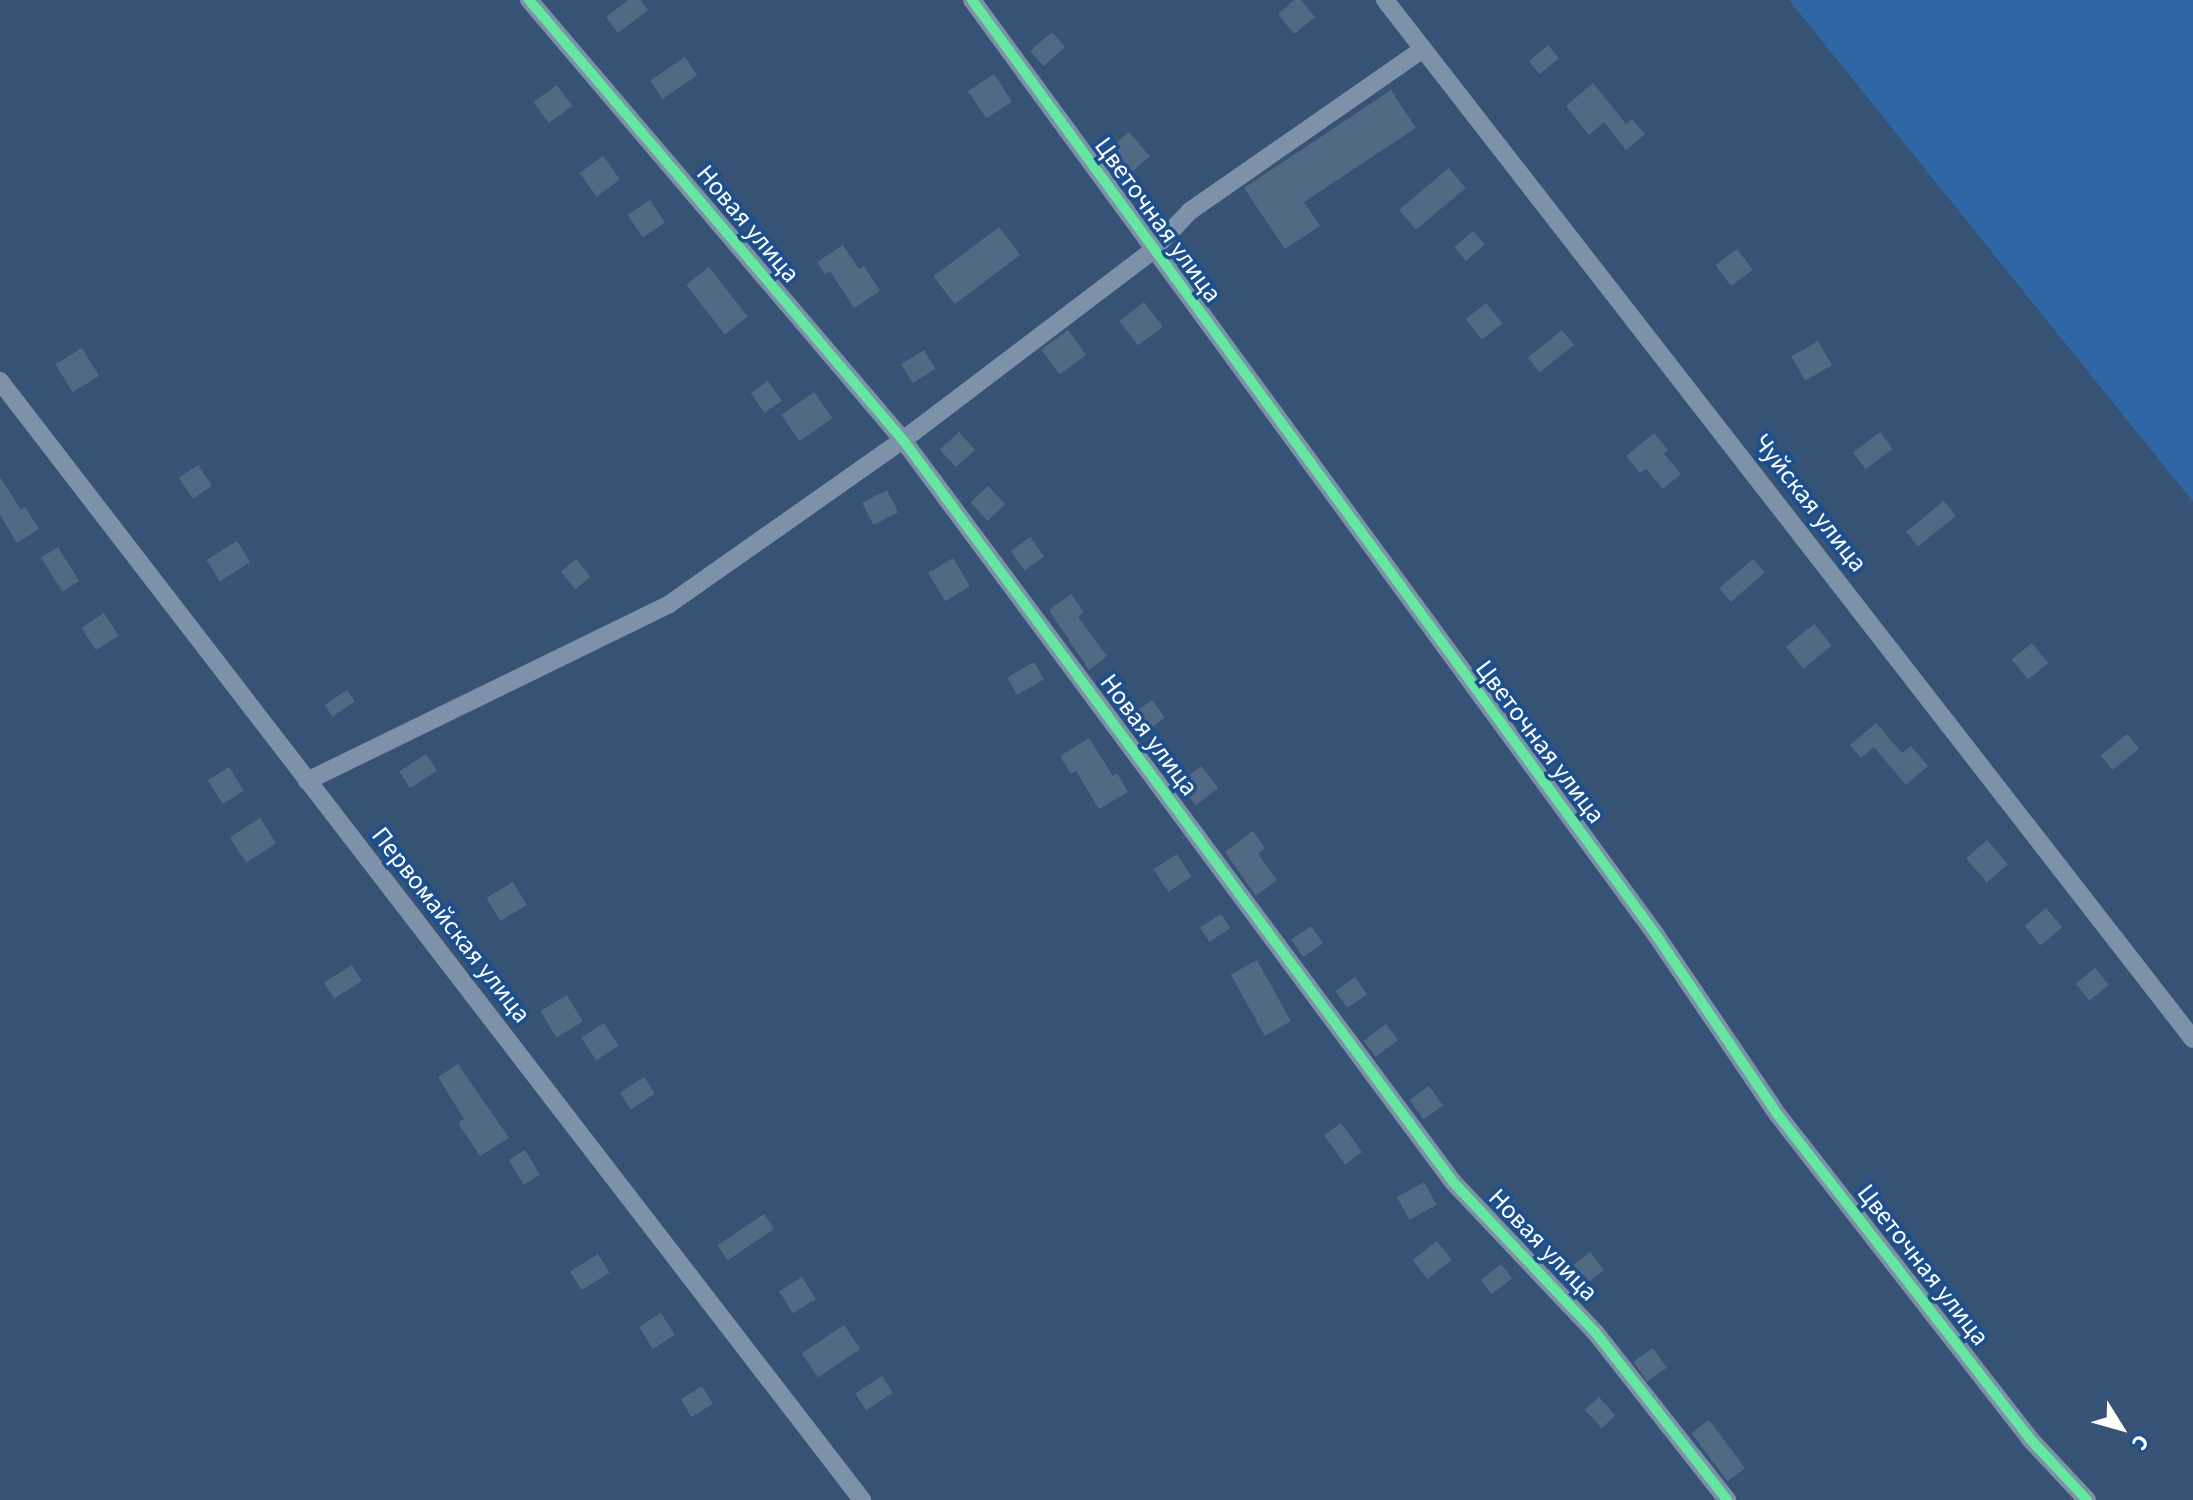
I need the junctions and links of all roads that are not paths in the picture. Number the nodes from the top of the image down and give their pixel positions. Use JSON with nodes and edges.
{"nodes":[{"id":1,"x":529,"y":0,"type":"edge"},
{"id":2,"x":972,"y":0,"type":"edge"},
{"id":3,"x":1385,"y":0,"type":"edge"},
{"id":4,"x":1423,"y":49,"type":"junction"},
{"id":5,"x":1152,"y":251,"type":"junction"},
{"id":6,"x":0,"y":381,"type":"edge"},
{"id":7,"x":903,"y":440,"type":"junction"},
{"id":8,"x":307,"y":781,"type":"junction"},
{"id":9,"x":2193,"y":1039,"type":"edge"},
{"id":10,"x":862,"y":1500,"type":"edge"},
{"id":11,"x":1727,"y":1500,"type":"edge"},
{"id":12,"x":2087,"y":1500,"type":"edge"}],
"edges":[{"from":1,"to":7,"type":"street","name":"Новая улица"},
{"from":2,"to":5,"type":"street","name":"Цветочная улица"},
{"from":3,"to":4,"type":"street","name":"Чуйская улица"},
{"from":4,"to":5,"type":"street"},
{"from":4,"to":9,"type":"street","name":"Чуйская улица"},
{"from":5,"to":7,"type":"street"},
{"from":5,"to":12,"type":"street","name":"Цветочная улица"},
{"from":6,"to":8,"type":"street","name":"Первомайская улица"},
{"from":7,"to":8,"type":"street"},
{"from":7,"to":11,"type":"street","name":"Новая улица"},
{"from":8,"to":10,"type":"street","name":"Первомайская улица"}]}
